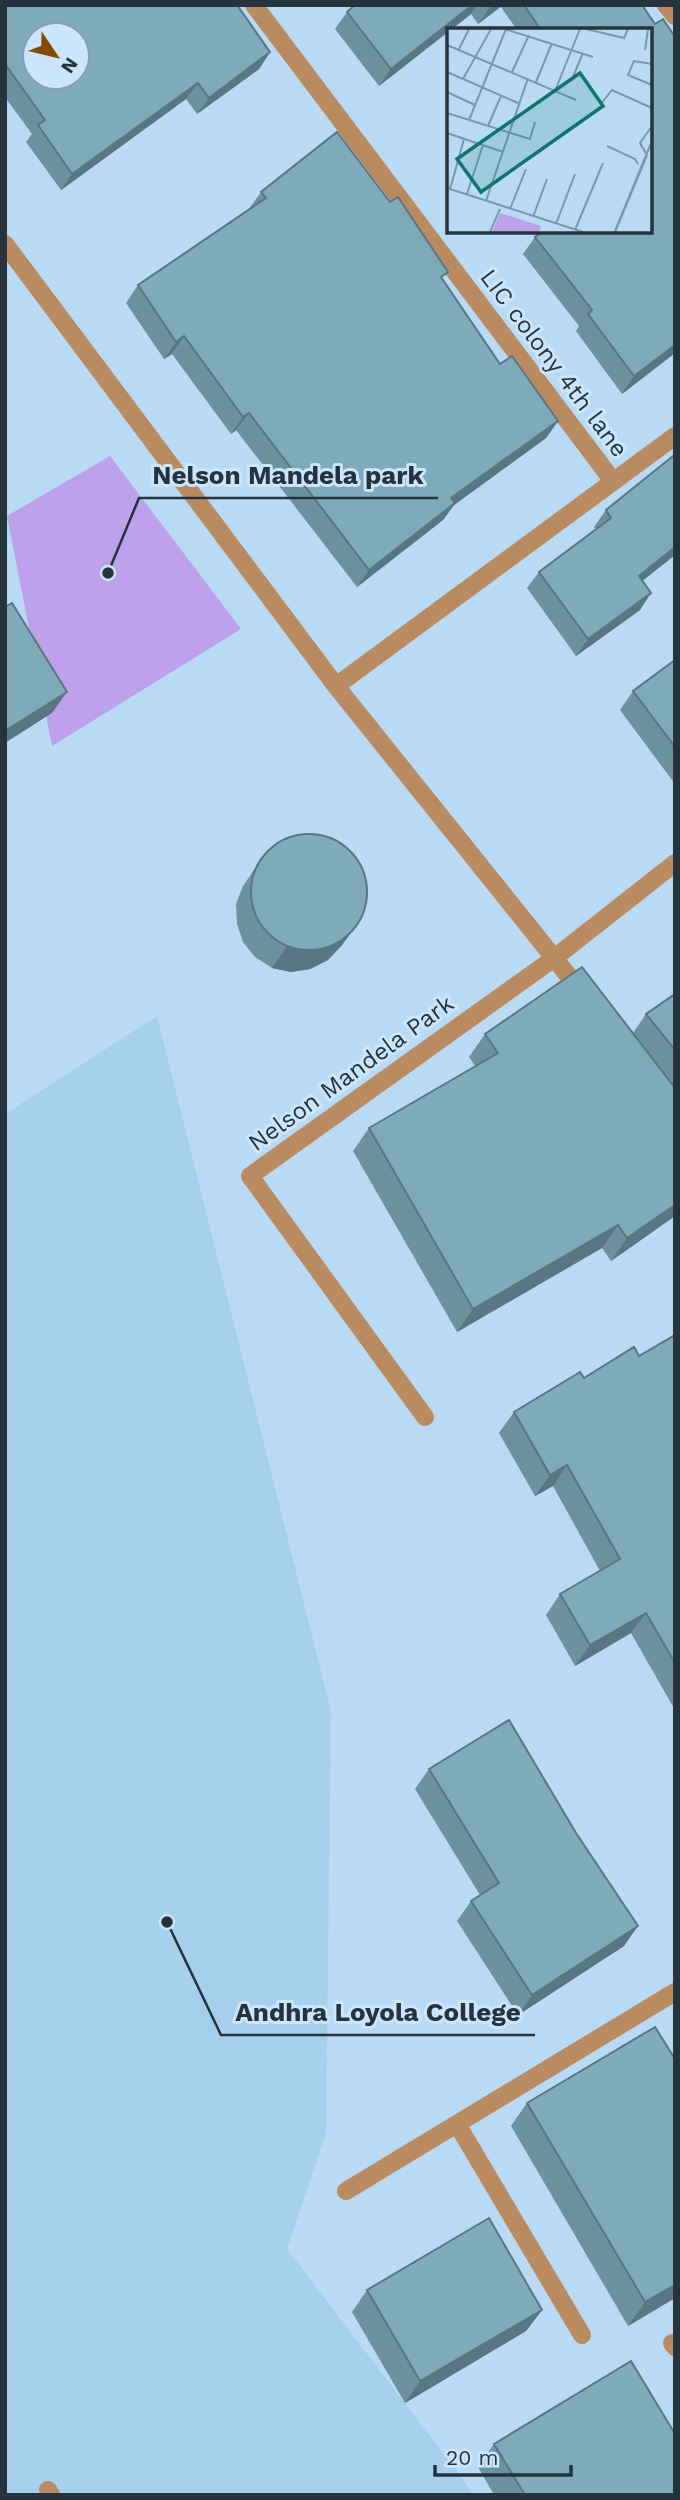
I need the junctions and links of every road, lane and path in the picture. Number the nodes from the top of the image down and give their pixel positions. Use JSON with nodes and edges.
{"nodes":[{"id":1,"x":254,"y":5,"type":"edge"},
{"id":2,"x":666,"y":5,"type":"edge"},
{"id":3,"x":675,"y":16,"type":"edge"},
{"id":4,"x":5,"y":244,"type":"edge"},
{"id":5,"x":675,"y":436,"type":"edge"},
{"id":6,"x":613,"y":481,"type":"junction"},
{"id":7,"x":336,"y":686,"type":"junction"},
{"id":8,"x":675,"y":863,"type":"edge"},
{"id":9,"x":553,"y":959,"type":"junction"},
{"id":10,"x":592,"y":1004,"type":"edge"},
{"id":11,"x":425,"y":1417,"type":"dead end"},
{"id":12,"x":672,"y":1999,"type":"edge"},
{"id":13,"x":457,"y":2124,"type":"junction"},
{"id":14,"x":346,"y":2191,"type":"dead end"},
{"id":15,"x":582,"y":2335,"type":"dead end"}],
"edges":[{"from":1,"to":6,"type":"street","name":"LIC colony 4th lane"},
{"from":2,"to":3,"type":"street"},
{"from":4,"to":7,"type":"street"},
{"from":5,"to":6,"type":"street"},
{"from":6,"to":7,"type":"street"},
{"from":7,"to":9,"type":"street"},
{"from":8,"to":9,"type":"street"},
{"from":9,"to":10,"type":"street"},
{"from":9,"to":11,"type":"street","name":"Nelson Mandela Park"},
{"from":12,"to":13,"type":"street"},
{"from":13,"to":14,"type":"street"},
{"from":13,"to":15,"type":"street"}]}
